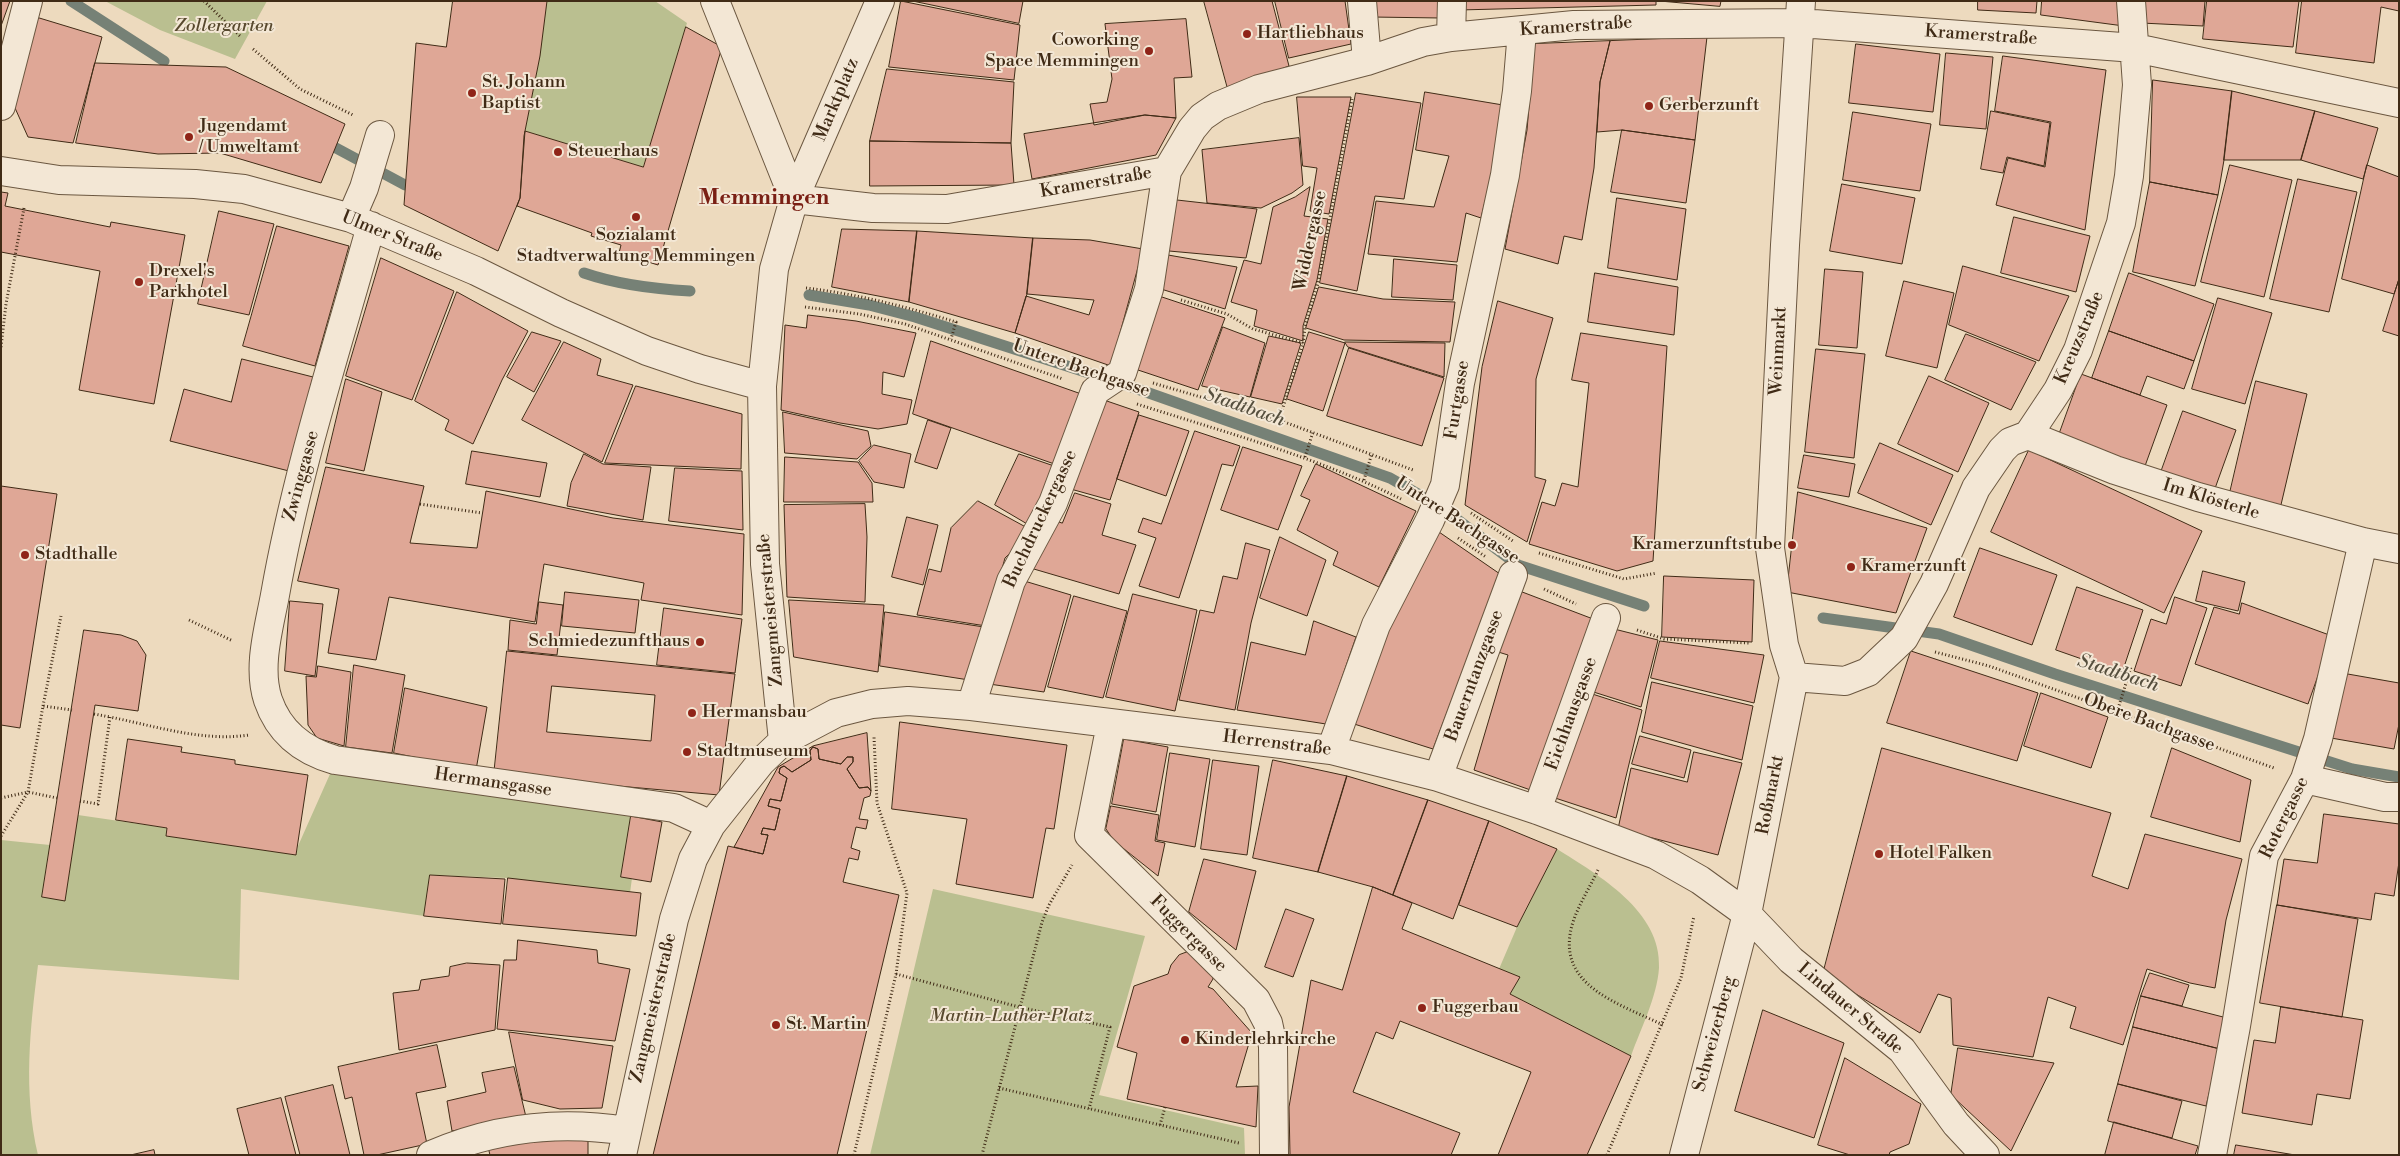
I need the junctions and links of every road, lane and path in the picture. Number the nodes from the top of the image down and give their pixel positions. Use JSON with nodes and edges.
{"nodes":[{"id":1,"x":28,"y":1,"type":"edge"},
{"id":2,"x":204,"y":1,"type":"edge"},
{"id":3,"x":715,"y":1,"type":"edge"},
{"id":4,"x":880,"y":1,"type":"edge"},
{"id":5,"x":1362,"y":1,"type":"edge"},
{"id":6,"x":1452,"y":1,"type":"edge"},
{"id":7,"x":2130,"y":1,"type":"edge"},
{"id":8,"x":1801,"y":12,"type":"edge"},
{"id":9,"x":1522,"y":31,"type":"junction"},
{"id":10,"x":241,"y":37,"type":"dead end"},
{"id":11,"x":1451,"y":37,"type":"junction"},
{"id":12,"x":2135,"y":48,"type":"junction"},
{"id":13,"x":253,"y":49,"type":"dead end"},
{"id":14,"x":1360,"y":62,"type":"junction"},
{"id":15,"x":2399,"y":104,"type":"edge"},
{"id":16,"x":1,"y":106,"type":"edge"},
{"id":17,"x":358,"y":116,"type":"dead end"},
{"id":18,"x":380,"y":135,"type":"dead end"},
{"id":19,"x":1,"y":171,"type":"edge"},
{"id":20,"x":1167,"y":171,"type":"junction"},
{"id":21,"x":30,"y":175,"type":"junction"},
{"id":22,"x":794,"y":199,"type":"junction"},
{"id":23,"x":361,"y":222,"type":"junction"},
{"id":24,"x":1149,"y":289,"type":"junction"},
{"id":25,"x":772,"y":293,"type":"junction"},
{"id":26,"x":951,"y":339,"type":"junction"},
{"id":27,"x":1303,"y":342,"type":"junction"},
{"id":28,"x":1,"y":347,"type":"edge"},
{"id":29,"x":1109,"y":381,"type":"junction"},
{"id":30,"x":762,"y":386,"type":"junction"},
{"id":31,"x":1279,"y":420,"type":"junction"},
{"id":32,"x":1313,"y":432,"type":"junction"},
{"id":33,"x":2028,"y":435,"type":"junction"},
{"id":34,"x":1372,"y":453,"type":"junction"},
{"id":35,"x":1305,"y":457,"type":"junction"},
{"id":36,"x":1364,"y":480,"type":"junction"},
{"id":37,"x":1437,"y":503,"type":"junction"},
{"id":38,"x":420,"y":504,"type":"dead end"},
{"id":39,"x":482,"y":513,"type":"dead end"},
{"id":40,"x":2363,"y":542,"type":"junction"},
{"id":41,"x":1515,"y":543,"type":"dead end"},
{"id":42,"x":2399,"y":549,"type":"edge"},
{"id":43,"x":1532,"y":551,"type":"dead end"},
{"id":44,"x":1657,"y":573,"type":"dead end"},
{"id":45,"x":1513,"y":574,"type":"junction"},
{"id":46,"x":62,"y":616,"type":"dead end"},
{"id":47,"x":1606,"y":618,"type":"junction"},
{"id":48,"x":189,"y":620,"type":"dead end"},
{"id":49,"x":1907,"y":633,"type":"junction"},
{"id":50,"x":237,"y":642,"type":"dead end"},
{"id":51,"x":1784,"y":645,"type":"junction"},
{"id":52,"x":2131,"y":667,"type":"dead end"},
{"id":53,"x":1794,"y":677,"type":"junction"},
{"id":54,"x":43,"y":706,"type":"junction"},
{"id":55,"x":971,"y":706,"type":"junction"},
{"id":56,"x":72,"y":710,"type":"dead end"},
{"id":57,"x":2117,"y":712,"type":"junction"},
{"id":58,"x":94,"y":714,"type":"dead end"},
{"id":59,"x":110,"y":717,"type":"junction"},
{"id":60,"x":1111,"y":724,"type":"junction"},
{"id":61,"x":283,"y":728,"type":"junction"},
{"id":62,"x":873,"y":731,"type":"dead end"},
{"id":63,"x":783,"y":741,"type":"junction"},
{"id":64,"x":1331,"y":750,"type":"junction"},
{"id":65,"x":2306,"y":776,"type":"junction"},
{"id":66,"x":1438,"y":777,"type":"junction"},
{"id":67,"x":28,"y":792,"type":"junction"},
{"id":68,"x":2399,"y":797,"type":"edge"},
{"id":69,"x":1,"y":798,"type":"edge"},
{"id":70,"x":57,"y":798,"type":"dead end"},
{"id":71,"x":80,"y":801,"type":"dead end"},
{"id":72,"x":1537,"y":810,"type":"junction"},
{"id":73,"x":711,"y":825,"type":"junction"},
{"id":74,"x":1,"y":834,"type":"edge"},
{"id":75,"x":1089,"y":836,"type":"junction"},
{"id":76,"x":1700,"y":880,"type":"junction"},
{"id":77,"x":1580,"y":905,"type":"dead end"},
{"id":78,"x":1747,"y":914,"type":"junction"},
{"id":79,"x":896,"y":974,"type":"junction"},
{"id":80,"x":1019,"y":1007,"type":"junction"},
{"id":81,"x":1662,"y":1025,"type":"junction"},
{"id":82,"x":999,"y":1088,"type":"junction"},
{"id":83,"x":1164,"y":1107,"type":"dead end"},
{"id":84,"x":1089,"y":1109,"type":"junction"},
{"id":85,"x":1160,"y":1125,"type":"junction"},
{"id":86,"x":624,"y":1143,"type":"edge"},
{"id":87,"x":1274,"y":1152,"type":"edge"},
{"id":88,"x":430,"y":1155,"type":"edge"},
{"id":89,"x":854,"y":1155,"type":"edge"},
{"id":90,"x":982,"y":1155,"type":"edge"},
{"id":91,"x":1608,"y":1155,"type":"edge"},
{"id":92,"x":1684,"y":1155,"type":"edge"},
{"id":93,"x":1985,"y":1155,"type":"edge"},
{"id":94,"x":2212,"y":1155,"type":"edge"}],
"edges":[{"from":1,"to":16,"type":"street"},
{"from":2,"to":10,"type":"path"},
{"from":3,"to":22,"type":"street"},
{"from":4,"to":22,"type":"street","name":"Marktplatz"},
{"from":5,"to":14,"type":"street"},
{"from":6,"to":11,"type":"street"},
{"from":7,"to":12,"type":"street","name":"Kreuzstraße"},
{"from":8,"to":9,"type":"street","name":"Kramerstraße"},
{"from":8,"to":12,"type":"street","name":"Kramerstraße"},
{"from":8,"to":51,"type":"street","name":"Weinmarkt"},
{"from":9,"to":11,"type":"street","name":"Kramerstraße"},
{"from":9,"to":37,"type":"street","name":"Furtgasse"},
{"from":11,"to":14,"type":"street","name":"Kramerstraße"},
{"from":12,"to":15,"type":"street","name":"Kramerstraße"},
{"from":12,"to":33,"type":"street","name":"Kreuzstraße"},
{"from":13,"to":17,"type":"path"},
{"from":14,"to":20,"type":"street","name":"Kramerstraße"},
{"from":14,"to":27,"type":"path","name":"Widdergasse"},
{"from":18,"to":23,"type":"street","name":"Zwinggasse"},
{"from":19,"to":21,"type":"street","name":"Ulmer Straße"},
{"from":20,"to":22,"type":"street","name":"Kramerstraße"},
{"from":20,"to":24,"type":"street","name":"Buchdruckergasse"},
{"from":21,"to":23,"type":"street","name":"Ulmer Straße"},
{"from":21,"to":28,"type":"path"},
{"from":22,"to":25,"type":"street","name":"Marktplatz"},
{"from":23,"to":30,"type":"street","name":"Ulmer Straße"},
{"from":23,"to":61,"type":"street","name":"Zwinggasse"},
{"from":24,"to":27,"type":"path"},
{"from":24,"to":29,"type":"street","name":"Buchdruckergasse"},
{"from":25,"to":26,"type":"path","name":"Untere Bachgasse"},
{"from":25,"to":26,"type":"path"},
{"from":25,"to":30,"type":"street","name":"Marktplatz"},
{"from":26,"to":29,"type":"path","name":"Untere Bachgasse"},
{"from":27,"to":31,"type":"path","name":"Widdergasse"},
{"from":29,"to":31,"type":"path"},
{"from":29,"to":35,"type":"path","name":"Untere Bachgasse"},
{"from":29,"to":55,"type":"street","name":"Buchdruckergasse"},
{"from":30,"to":63,"type":"street","name":"Zangmeisterstraße"},
{"from":31,"to":32,"type":"path"},
{"from":32,"to":34,"type":"path"},
{"from":32,"to":35,"type":"path"},
{"from":33,"to":40,"type":"street","name":"Im Klösterle"},
{"from":33,"to":49,"type":"street","name":"Kreuzstraße"},
{"from":34,"to":36,"type":"path"},
{"from":34,"to":37,"type":"path"},
{"from":35,"to":36,"type":"path","name":"Untere Bachgasse"},
{"from":36,"to":37,"type":"path","name":"Untere Bachgasse"},
{"from":37,"to":41,"type":"path"},
{"from":37,"to":45,"type":"path","name":"Untere Bachgasse"},
{"from":37,"to":64,"type":"street","name":"Furtgasse"},
{"from":38,"to":39,"type":"path"},
{"from":40,"to":42,"type":"street","name":"Im Klösterle"},
{"from":40,"to":65,"type":"street","name":"Rotergasse"},
{"from":43,"to":44,"type":"path"},
{"from":45,"to":47,"type":"path","name":"Untere Bachgasse"},
{"from":45,"to":66,"type":"street","name":"Bauerntanzgasse"},
{"from":46,"to":54,"type":"path"},
{"from":47,"to":51,"type":"path","name":"Untere Bachgasse"},
{"from":47,"to":72,"type":"street","name":"Eichhausgasse"},
{"from":48,"to":50,"type":"path"},
{"from":49,"to":53,"type":"street","name":"Kreuzstraße"},
{"from":49,"to":57,"type":"path","name":"Obere Bachgasse"},
{"from":51,"to":53,"type":"street","name":"Weinmarkt"},
{"from":52,"to":57,"type":"path"},
{"from":53,"to":78,"type":"street","name":"Roßmarkt"},
{"from":54,"to":56,"type":"path"},
{"from":54,"to":67,"type":"path"},
{"from":55,"to":60,"type":"street","name":"Herrenstraße"},
{"from":55,"to":63,"type":"street","name":"Herrenstraße"},
{"from":57,"to":65,"type":"path","name":"Obere Bachgasse"},
{"from":58,"to":59,"type":"path"},
{"from":59,"to":61,"type":"path"},
{"from":59,"to":71,"type":"path"},
{"from":60,"to":64,"type":"street","name":"Herrenstraße"},
{"from":60,"to":75,"type":"street"},
{"from":61,"to":73,"type":"street","name":"Hermansgasse"},
{"from":62,"to":79,"type":"path"},
{"from":63,"to":73,"type":"street","name":"Zangmeisterstraße"},
{"from":64,"to":66,"type":"street","name":"Herrenstraße"},
{"from":65,"to":68,"type":"street"},
{"from":65,"to":94,"type":"street","name":"Rotergasse"},
{"from":66,"to":72,"type":"street","name":"Herrenstraße"},
{"from":67,"to":69,"type":"path"},
{"from":67,"to":70,"type":"path"},
{"from":67,"to":74,"type":"path"},
{"from":72,"to":76,"type":"street","name":"Herrenstraße"},
{"from":73,"to":86,"type":"street","name":"Zangmeisterstraße"},
{"from":75,"to":80,"type":"path"},
{"from":75,"to":87,"type":"street","name":"Fuggergasse"},
{"from":76,"to":78,"type":"street","name":"Herrenstraße"},
{"from":76,"to":81,"type":"path"},
{"from":77,"to":81,"type":"path"},
{"from":78,"to":92,"type":"street","name":"Schweizerberg"},
{"from":78,"to":93,"type":"street","name":"Lindauer Straße"},
{"from":79,"to":80,"type":"path"},
{"from":79,"to":89,"type":"path"},
{"from":80,"to":82,"type":"path"},
{"from":80,"to":84,"type":"path"},
{"from":81,"to":91,"type":"path"},
{"from":82,"to":84,"type":"path"},
{"from":82,"to":90,"type":"path"},
{"from":83,"to":85,"type":"path"},
{"from":84,"to":85,"type":"path"},
{"from":85,"to":87,"type":"path"},
{"from":86,"to":88,"type":"street"}]}
